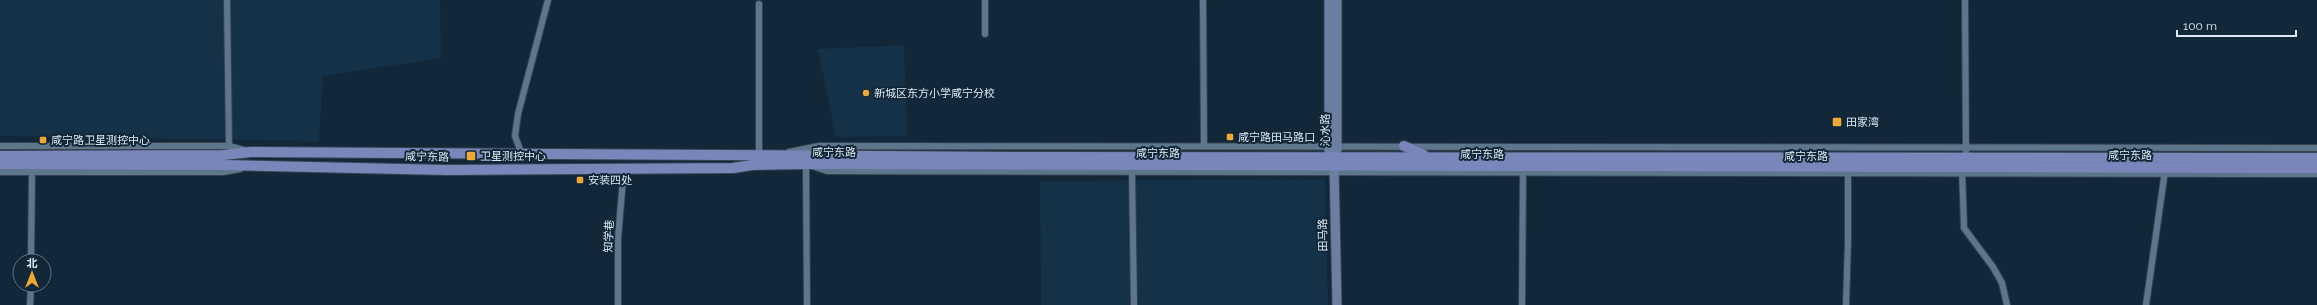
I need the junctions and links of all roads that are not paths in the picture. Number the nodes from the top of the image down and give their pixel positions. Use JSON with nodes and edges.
{"nodes":[{"id":1,"x":227,"y":0,"type":"edge"},
{"id":2,"x":548,"y":0,"type":"edge"},
{"id":3,"x":985,"y":0,"type":"edge"},
{"id":4,"x":1203,"y":0,"type":"edge"},
{"id":5,"x":1329,"y":0,"type":"edge"},
{"id":6,"x":1337,"y":0,"type":"edge"},
{"id":7,"x":1965,"y":0,"type":"edge"},
{"id":8,"x":759,"y":4,"type":"dead end"},
{"id":9,"x":985,"y":34,"type":"dead end"},
{"id":10,"x":0,"y":146,"type":"edge"},
{"id":11,"x":229,"y":146,"type":"junction"},
{"id":12,"x":1204,"y":146,"type":"junction"},
{"id":13,"x":1333,"y":146,"type":"junction"},
{"id":14,"x":1404,"y":146,"type":"junction"},
{"id":15,"x":1966,"y":147,"type":"junction"},
{"id":16,"x":2317,"y":148,"type":"edge"},
{"id":17,"x":252,"y":152,"type":"junction"},
{"id":18,"x":522,"y":155,"type":"junction"},
{"id":19,"x":759,"y":155,"type":"junction"},
{"id":20,"x":777,"y":155,"type":"junction"},
{"id":21,"x":0,"y":156,"type":"edge"},
{"id":22,"x":1427,"y":157,"type":"junction"},
{"id":23,"x":1967,"y":158,"type":"junction"},
{"id":24,"x":2317,"y":158,"type":"edge"},
{"id":25,"x":1333,"y":163,"type":"junction"},
{"id":26,"x":0,"y":164,"type":"edge"},
{"id":27,"x":806,"y":164,"type":"junction"},
{"id":28,"x":34,"y":168,"type":"junction"},
{"id":29,"x":624,"y":168,"type":"junction"},
{"id":30,"x":2317,"y":168,"type":"edge"},
{"id":31,"x":1848,"y":170,"type":"junction"},
{"id":32,"x":1962,"y":170,"type":"junction"},
{"id":33,"x":2166,"y":170,"type":"junction"},
{"id":34,"x":0,"y":172,"type":"edge"},
{"id":35,"x":1132,"y":172,"type":"junction"},
{"id":36,"x":1523,"y":172,"type":"junction"},
{"id":37,"x":2317,"y":174,"type":"edge"},
{"id":38,"x":31,"y":253,"type":"edge"},
{"id":39,"x":31,"y":293,"type":"edge"},
{"id":40,"x":30,"y":305,"type":"edge"},
{"id":41,"x":618,"y":305,"type":"edge"},
{"id":42,"x":807,"y":305,"type":"edge"},
{"id":43,"x":1134,"y":305,"type":"edge"},
{"id":44,"x":1337,"y":305,"type":"edge"},
{"id":45,"x":1522,"y":305,"type":"edge"},
{"id":46,"x":1846,"y":305,"type":"edge"},
{"id":47,"x":2007,"y":305,"type":"edge"},
{"id":48,"x":2146,"y":305,"type":"edge"}],
"edges":[{"from":1,"to":11,"type":"street"},
{"from":2,"to":18,"type":"street"},
{"from":3,"to":9,"type":"street"},
{"from":4,"to":12,"type":"street"},
{"from":5,"to":13,"type":"main road","name":"沁水路"},
{"from":6,"to":13,"type":"main road","name":"沁水路"},
{"from":7,"to":15,"type":"street"},
{"from":8,"to":19,"type":"street"},
{"from":10,"to":11,"type":"street"},
{"from":11,"to":17,"type":"street"},
{"from":12,"to":13,"type":"street"},
{"from":12,"to":20,"type":"street"},
{"from":13,"to":14,"type":"street"},
{"from":13,"to":25,"type":"main road","name":"沁水路"},
{"from":14,"to":15,"type":"street"},
{"from":14,"to":22,"type":"main road"},
{"from":15,"to":16,"type":"street"},
{"from":15,"to":23,"type":"street"},
{"from":17,"to":18,"type":"main road","name":"咸宁东路"},
{"from":17,"to":21,"type":"main road","name":"咸宁东路"},
{"from":18,"to":19,"type":"main road","name":"咸宁东路"},
{"from":19,"to":20,"type":"main road","name":"咸宁东路"},
{"from":20,"to":25,"type":"main road","name":"咸宁东路"},
{"from":22,"to":23,"type":"main road","name":"咸宁东路"},
{"from":22,"to":25,"type":"main road","name":"咸宁东路"},
{"from":23,"to":24,"type":"main road","name":"咸宁东路"},
{"from":23,"to":32,"type":"street"},
{"from":25,"to":27,"type":"main road","name":"咸宁东路"},
{"from":25,"to":31,"type":"main road","name":"咸宁东路"},
{"from":25,"to":35,"type":"street"},
{"from":25,"to":36,"type":"street"},
{"from":25,"to":44,"type":"main road","name":"田马路"},
{"from":26,"to":28,"type":"main road","name":"咸宁东路"},
{"from":27,"to":29,"type":"main road","name":"咸宁东路"},
{"from":27,"to":35,"type":"street"},
{"from":27,"to":42,"type":"street"},
{"from":28,"to":29,"type":"main road","name":"咸宁东路"},
{"from":28,"to":34,"type":"street"},
{"from":28,"to":38,"type":"street"},
{"from":29,"to":41,"type":"street","name":"知学巷"},
{"from":30,"to":33,"type":"main road","name":"咸宁东路"},
{"from":31,"to":32,"type":"main road","name":"咸宁东路"},
{"from":31,"to":36,"type":"street"},
{"from":31,"to":46,"type":"street"},
{"from":32,"to":33,"type":"main road","name":"咸宁东路"},
{"from":32,"to":47,"type":"street"},
{"from":33,"to":37,"type":"street"},
{"from":33,"to":48,"type":"street"},
{"from":35,"to":43,"type":"street"},
{"from":36,"to":45,"type":"street"},
{"from":39,"to":40,"type":"street"}]}
